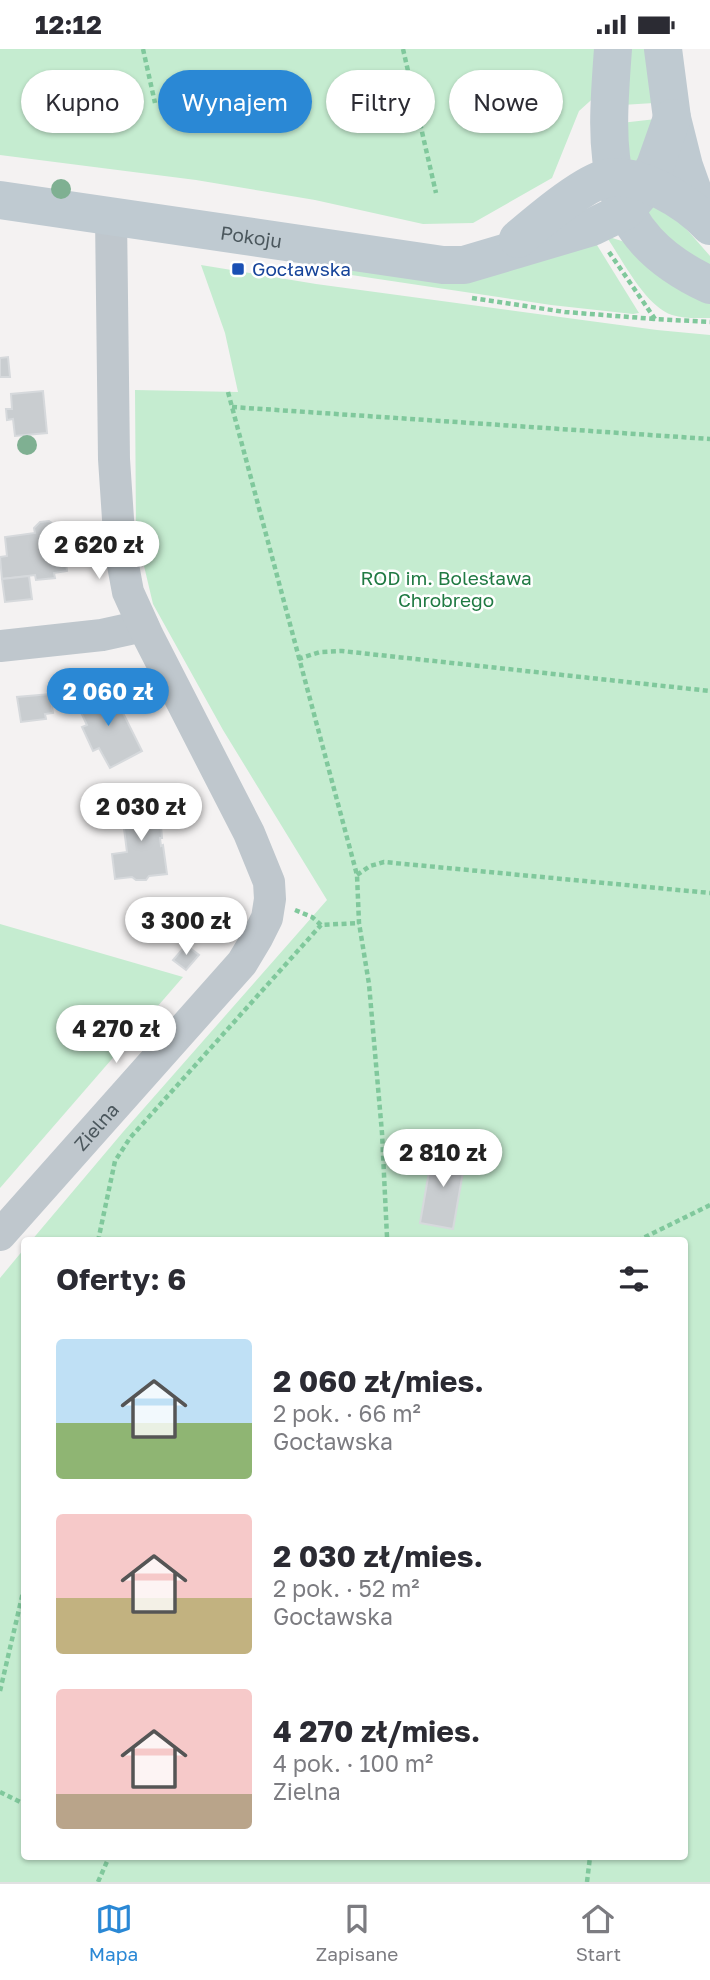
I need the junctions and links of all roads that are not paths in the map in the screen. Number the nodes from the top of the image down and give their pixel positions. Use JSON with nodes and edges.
{"nodes":[{"id":1,"x":613,"y":49,"type":"edge"},
{"id":2,"x":663,"y":49,"type":"edge"},
{"id":3,"x":672,"y":118,"type":"junction"},
{"id":4,"x":626,"y":191,"type":"junction"},
{"id":5,"x":0,"y":200,"type":"edge"},
{"id":6,"x":111,"y":216,"type":"junction"},
{"id":7,"x":706,"y":222,"type":"edge"},
{"id":8,"x":710,"y":285,"type":"edge"},
{"id":9,"x":143,"y":626,"type":"junction"},
{"id":10,"x":0,"y":646,"type":"edge"},
{"id":11,"x":0,"y":1235,"type":"edge"}],
"edges":[{"from":1,"to":4,"type":"street"},
{"from":2,"to":3,"type":"street"},
{"from":3,"to":4,"type":"street"},
{"from":3,"to":7,"type":"street"},
{"from":4,"to":6,"type":"street","name":"Pokoju"},
{"from":4,"to":7,"type":"street"},
{"from":4,"to":8,"type":"street"},
{"from":5,"to":6,"type":"street","name":"Pokoju"},
{"from":6,"to":9,"type":"street"},
{"from":9,"to":10,"type":"street"},
{"from":9,"to":11,"type":"street","name":"Zielna"}]}
